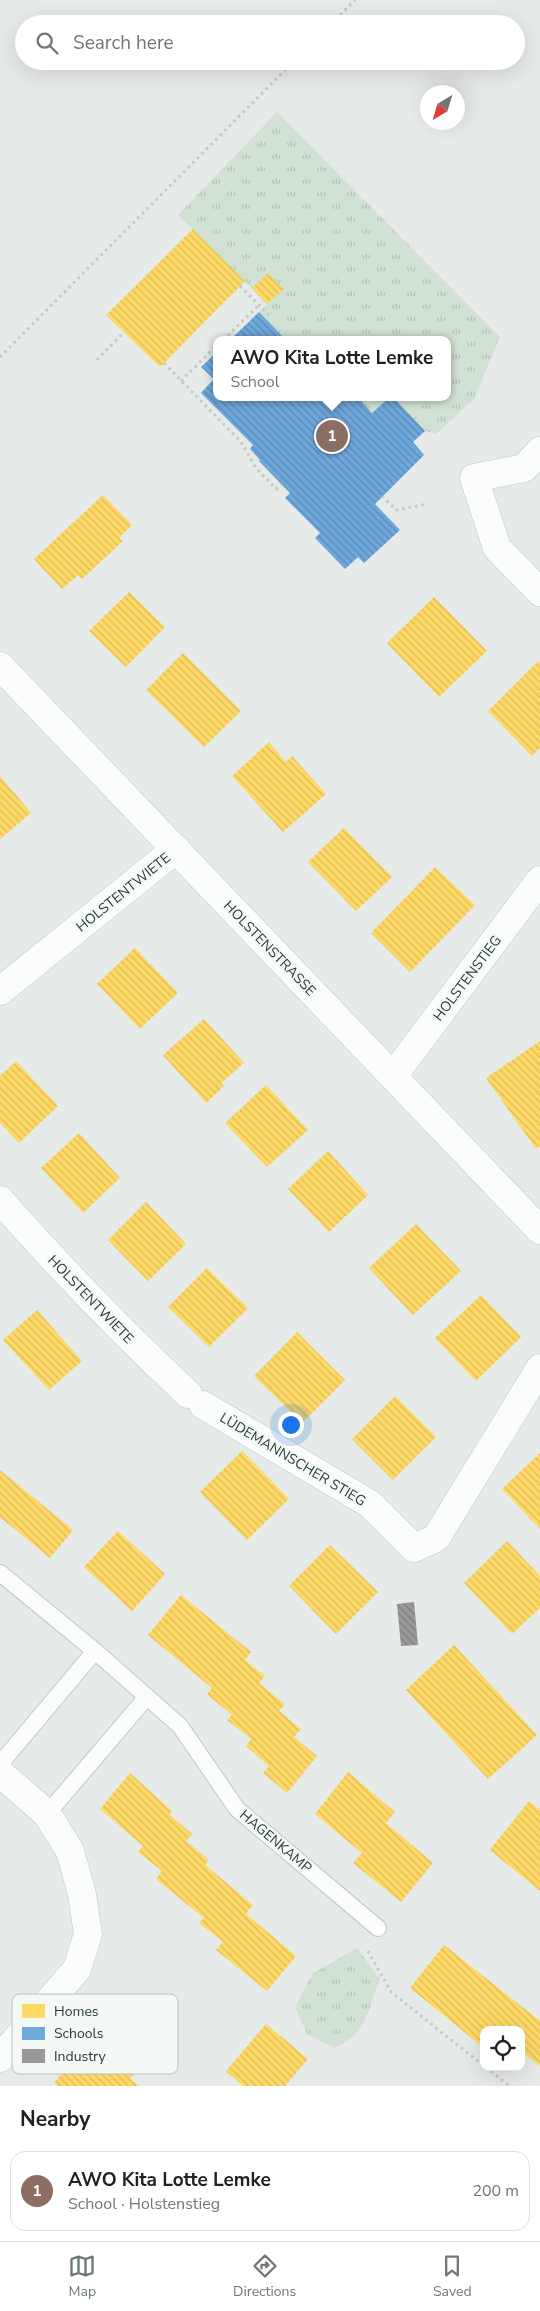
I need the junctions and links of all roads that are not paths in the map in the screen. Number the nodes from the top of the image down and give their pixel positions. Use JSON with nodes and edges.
{"nodes":[{"id":1,"x":540,"y":452,"type":"edge"},
{"id":2,"x":540,"y":592,"type":"edge"},
{"id":3,"x":0,"y":666,"type":"edge"},
{"id":4,"x":176,"y":850,"type":"junction"},
{"id":5,"x":540,"y":880,"type":"edge"},
{"id":6,"x":0,"y":991,"type":"edge"},
{"id":7,"x":393,"y":1076,"type":"junction"},
{"id":8,"x":0,"y":1200,"type":"edge"},
{"id":9,"x":540,"y":1230,"type":"edge"},
{"id":10,"x":540,"y":1368,"type":"edge"},
{"id":11,"x":196,"y":1400,"type":"joint"},
{"id":12,"x":0,"y":1573,"type":"edge"},
{"id":13,"x":95,"y":1651,"type":"junction"},
{"id":14,"x":146,"y":1698,"type":"junction"},
{"id":15,"x":0,"y":1764,"type":"edge"},
{"id":16,"x":0,"y":1772,"type":"edge"},
{"id":17,"x":47,"y":1814,"type":"junction"},
{"id":18,"x":378,"y":1928,"type":"road end"},
{"id":19,"x":55,"y":1994,"type":"edge"},
{"id":20,"x":12,"y":2044,"type":"edge"},
{"id":21,"x":0,"y":2058,"type":"edge"}],
"edges":[{"from":1,"to":2,"type":"street"},
{"from":3,"to":4,"type":"street","name":"HOLSTENSTRASSE"},
{"from":4,"to":6,"type":"street","name":"HOLSTENTWIETE"},
{"from":4,"to":7,"type":"street","name":"HOLSTENSTRASSE"},
{"from":5,"to":7,"type":"street","name":"HOLSTENSTIEG"},
{"from":7,"to":9,"type":"street","name":"HOLSTENSTRASSE"},
{"from":8,"to":11,"type":"street","name":"HOLSTENTWIETE"},
{"from":10,"to":11,"type":"street","name":"LÜDEMANNSCHER STIEG"},
{"from":12,"to":13,"type":"lane","name":"HAGENKAMP"},
{"from":13,"to":14,"type":"lane","name":"HAGENKAMP"},
{"from":13,"to":15,"type":"lane"},
{"from":14,"to":17,"type":"lane"},
{"from":14,"to":18,"type":"lane","name":"HAGENKAMP"},
{"from":16,"to":17,"type":"street"},
{"from":17,"to":19,"type":"street"},
{"from":20,"to":21,"type":"street"}]}
